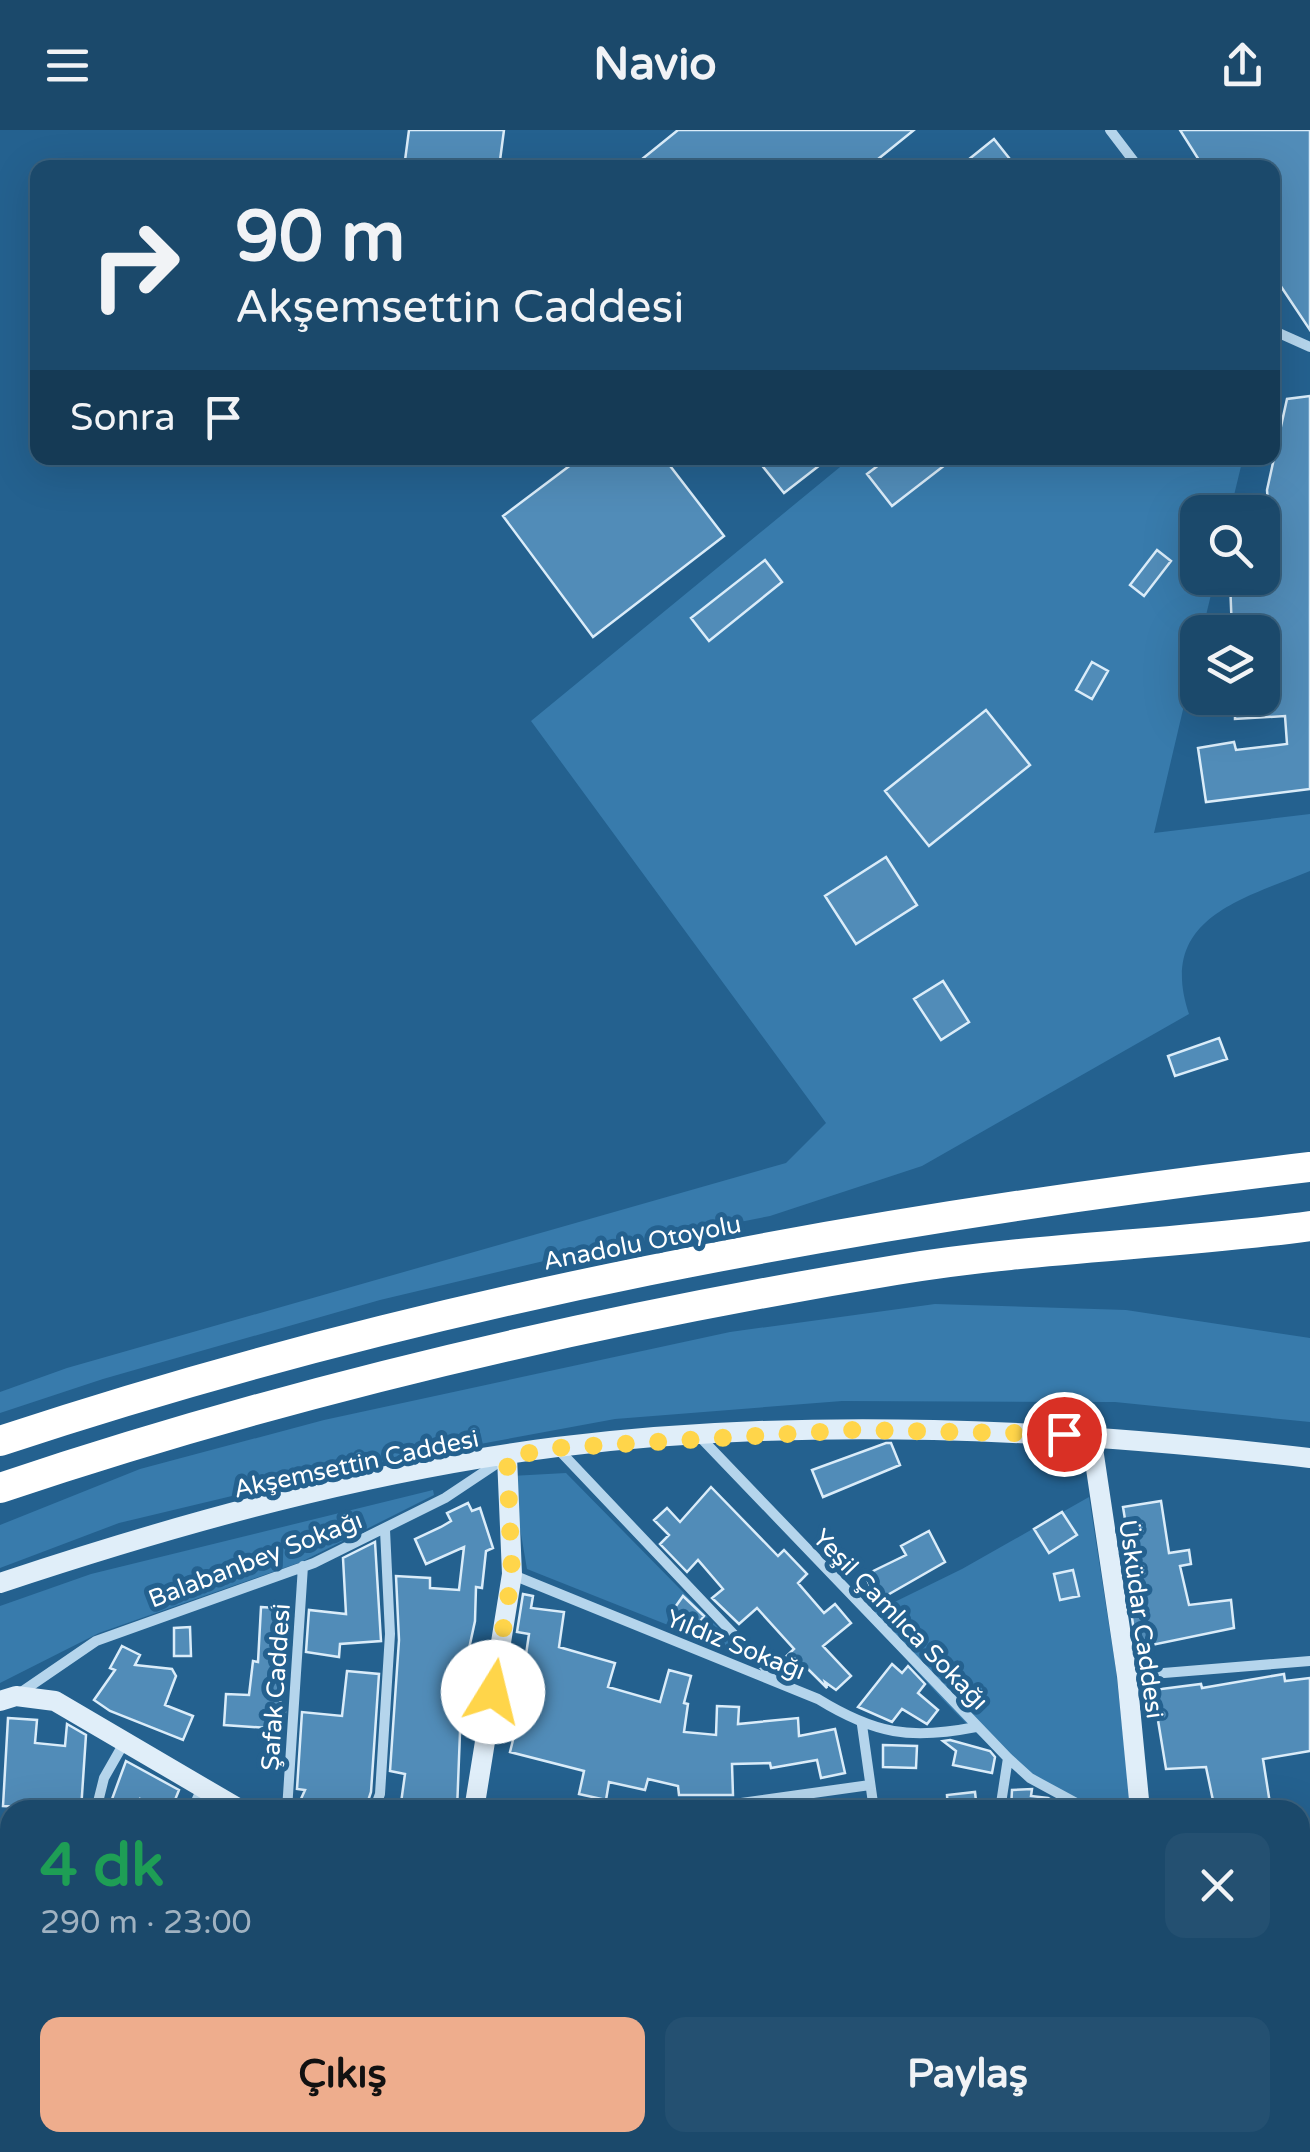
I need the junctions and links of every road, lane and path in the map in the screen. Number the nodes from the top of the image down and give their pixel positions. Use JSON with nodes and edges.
{"nodes":[{"id":1,"x":1110,"y":130,"type":"edge"},
{"id":2,"x":1133,"y":160,"type":"edge"},
{"id":3,"x":1280,"y":334,"type":"edge"},
{"id":4,"x":1310,"y":347,"type":"edge"},
{"id":5,"x":1310,"y":1166,"type":"edge"},
{"id":6,"x":1310,"y":1226,"type":"edge"},
{"id":7,"x":1091,"y":1436,"type":"junction"},
{"id":8,"x":700,"y":1437,"type":"junction"},
{"id":9,"x":0,"y":1441,"type":"edge"},
{"id":10,"x":556,"y":1448,"type":"junction"},
{"id":11,"x":507,"y":1457,"type":"junction"},
{"id":12,"x":1310,"y":1458,"type":"edge"},
{"id":13,"x":0,"y":1491,"type":"edge"},
{"id":14,"x":385,"y":1530,"type":"junction"},
{"id":15,"x":303,"y":1566,"type":"junction"},
{"id":16,"x":512,"y":1574,"type":"junction"},
{"id":17,"x":0,"y":1584,"type":"edge"},
{"id":18,"x":1310,"y":1661,"type":"edge"},
{"id":19,"x":1127,"y":1676,"type":"junction"},
{"id":20,"x":781,"y":1684,"type":"junction"},
{"id":21,"x":8,"y":1699,"type":"edge"},
{"id":22,"x":862,"y":1726,"type":"junction"},
{"id":23,"x":976,"y":1727,"type":"junction"},
{"id":24,"x":124,"y":1743,"type":"junction"},
{"id":25,"x":1008,"y":1758,"type":"junction"},
{"id":26,"x":870,"y":1786,"type":"junction"},
{"id":27,"x":202,"y":1788,"type":"junction"},
{"id":28,"x":98,"y":1800,"type":"edge"},
{"id":29,"x":197,"y":1800,"type":"edge"},
{"id":30,"x":223,"y":1800,"type":"edge"},
{"id":31,"x":288,"y":1800,"type":"edge"},
{"id":32,"x":378,"y":1800,"type":"edge"},
{"id":33,"x":476,"y":1800,"type":"edge"},
{"id":34,"x":782,"y":1800,"type":"edge"},
{"id":35,"x":872,"y":1800,"type":"edge"},
{"id":36,"x":1002,"y":1800,"type":"edge"},
{"id":37,"x":1071,"y":1800,"type":"edge"},
{"id":38,"x":1139,"y":1800,"type":"edge"}],
"edges":[{"from":1,"to":2,"type":"street"},
{"from":3,"to":4,"type":"street"},
{"from":5,"to":9,"type":"highway","name":"Anadolu Otoyolu"},
{"from":6,"to":13,"type":"highway"},
{"from":7,"to":8,"type":"main road","name":"Akşemsettin Caddesi"},
{"from":7,"to":12,"type":"main road","name":"Akşemsettin Caddesi"},
{"from":7,"to":19,"type":"main road","name":"Üsküdar Caddesi"},
{"from":8,"to":10,"type":"main road","name":"Akşemsettin Caddesi"},
{"from":8,"to":23,"type":"street","name":"Yeşil Çamlıca Sokağı"},
{"from":10,"to":11,"type":"main road","name":"Akşemsettin Caddesi"},
{"from":10,"to":20,"type":"street"},
{"from":11,"to":14,"type":"street","name":"Balabanbey Sokağı"},
{"from":11,"to":16,"type":"main road"},
{"from":11,"to":17,"type":"main road","name":"Akşemsettin Caddesi"},
{"from":14,"to":15,"type":"street","name":"Balabanbey Sokağı"},
{"from":14,"to":32,"type":"street"},
{"from":15,"to":21,"type":"street","name":"Balabanbey Sokağı"},
{"from":15,"to":31,"type":"street","name":"Şafak Caddesi"},
{"from":16,"to":20,"type":"street","name":"Yıldız Sokağı"},
{"from":16,"to":33,"type":"main road"},
{"from":18,"to":19,"type":"street"},
{"from":19,"to":38,"type":"main road","name":"Üsküdar Caddesi"},
{"from":20,"to":22,"type":"street","name":"Yıldız Sokağı"},
{"from":21,"to":24,"type":"main road"},
{"from":22,"to":23,"type":"street"},
{"from":22,"to":26,"type":"street"},
{"from":23,"to":25,"type":"street","name":"Yeşil Çamlıca Sokağı"},
{"from":24,"to":27,"type":"main road"},
{"from":24,"to":28,"type":"street"},
{"from":25,"to":36,"type":"street"},
{"from":25,"to":37,"type":"street","name":"Yeşil Çamlıca Sokağı"},
{"from":26,"to":34,"type":"street"},
{"from":26,"to":35,"type":"street"},
{"from":27,"to":29,"type":"street"},
{"from":27,"to":30,"type":"main road"}]}
